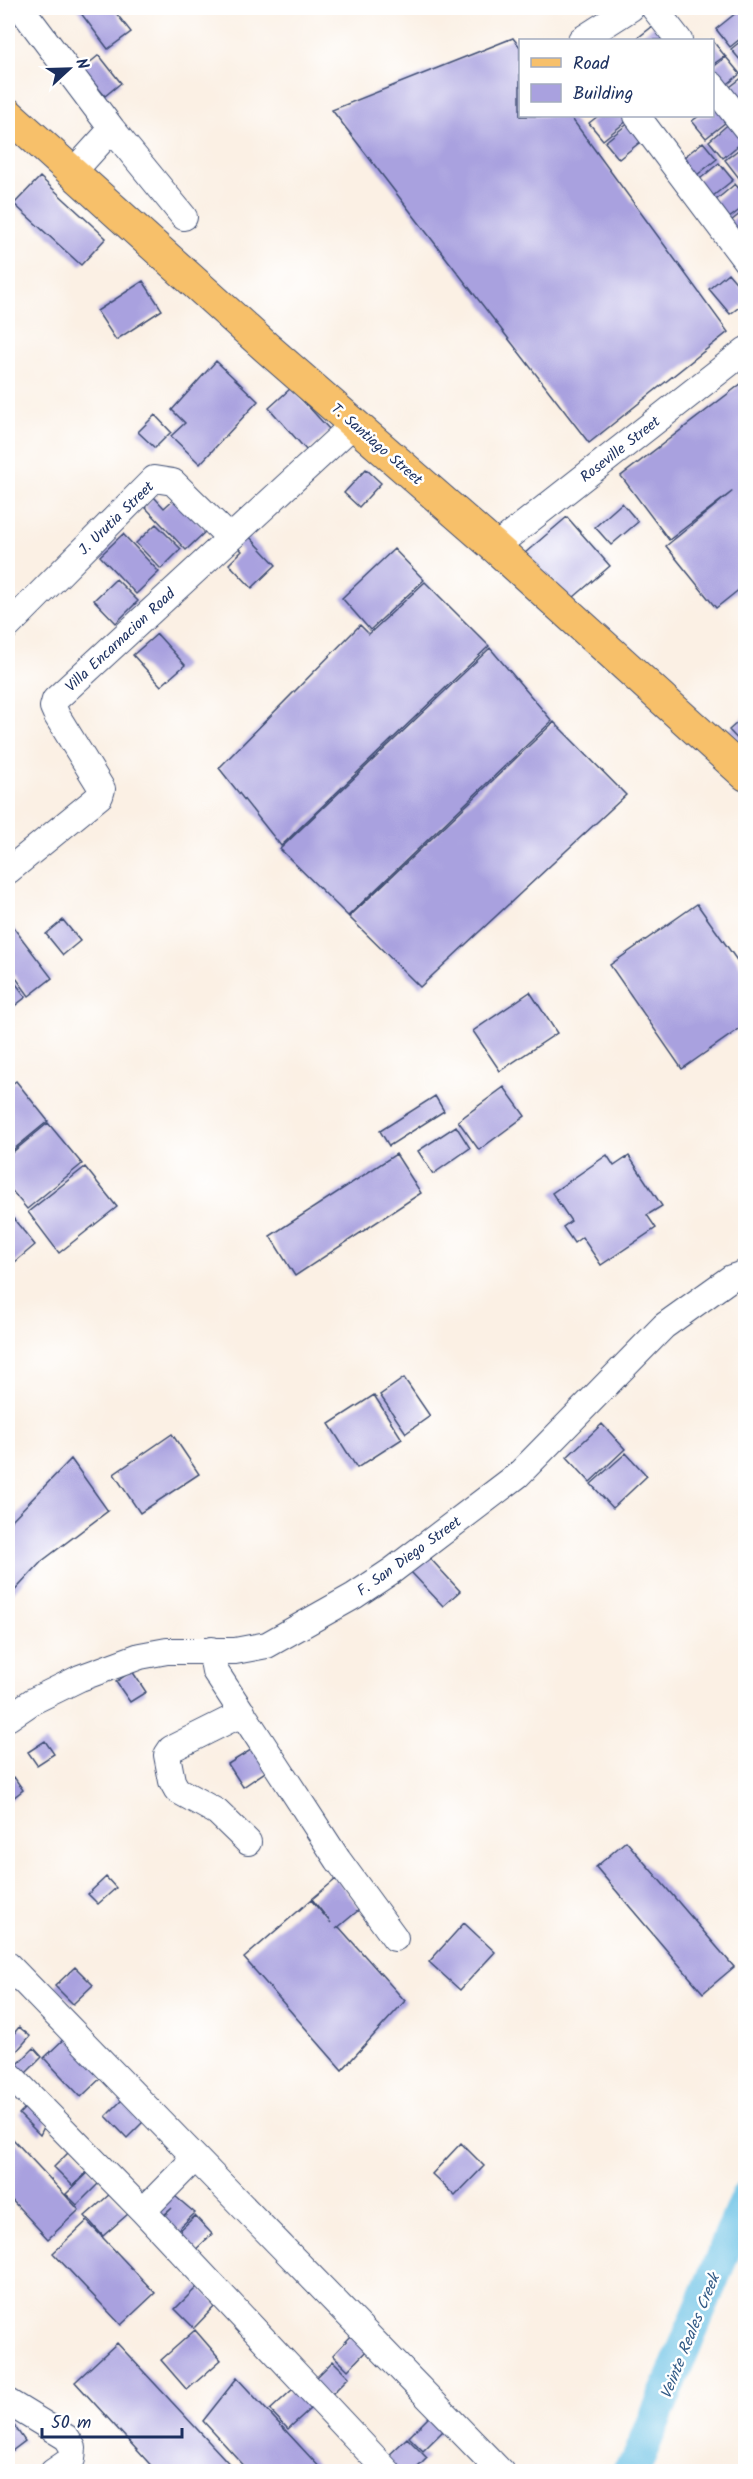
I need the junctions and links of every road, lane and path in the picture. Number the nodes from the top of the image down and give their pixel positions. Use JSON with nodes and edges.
{"nodes":[{"id":1,"x":21,"y":8,"type":"edge"},
{"id":2,"x":631,"y":8,"type":"edge"},
{"id":3,"x":654,"y":8,"type":"edge"},
{"id":4,"x":583,"y":39,"type":"edge"},
{"id":5,"x":678,"y":39,"type":"edge"},
{"id":6,"x":714,"y":88,"type":"edge"},
{"id":7,"x":8,"y":114,"type":"edge"},
{"id":8,"x":638,"y":117,"type":"edge"},
{"id":9,"x":112,"y":129,"type":"junction"},
{"id":10,"x":746,"y":129,"type":"edge"},
{"id":11,"x":73,"y":172,"type":"junction"},
{"id":12,"x":184,"y":217,"type":"dead end"},
{"id":13,"x":746,"y":261,"type":"edge"},
{"id":14,"x":746,"y":350,"type":"edge"},
{"id":15,"x":354,"y":424,"type":"junction"},
{"id":16,"x":230,"y":538,"type":"junction"},
{"id":17,"x":495,"y":547,"type":"junction"},
{"id":18,"x":8,"y":626,"type":"edge"},
{"id":19,"x":746,"y":775,"type":"edge"},
{"id":20,"x":8,"y":871,"type":"edge"},
{"id":21,"x":746,"y":1273,"type":"edge"},
{"id":22,"x":211,"y":1650,"type":"junction"},
{"id":23,"x":243,"y":1713,"type":"junction"},
{"id":24,"x":8,"y":1718,"type":"edge"},
{"id":25,"x":248,"y":1842,"type":"dead end"},
{"id":26,"x":395,"y":1938,"type":"dead end"},
{"id":27,"x":8,"y":1965,"type":"edge"},
{"id":28,"x":8,"y":2073,"type":"edge"},
{"id":29,"x":195,"y":2158,"type":"junction"},
{"id":30,"x":143,"y":2211,"type":"junction"},
{"id":31,"x":8,"y":2402,"type":"edge"},
{"id":32,"x":53,"y":2472,"type":"edge"},
{"id":33,"x":388,"y":2472,"type":"edge"},
{"id":34,"x":501,"y":2472,"type":"edge"}],
"edges":[{"from":1,"to":9,"type":"street"},
{"from":2,"to":4,"type":"street"},
{"from":3,"to":5,"type":"street"},
{"from":6,"to":10,"type":"street"},
{"from":7,"to":11,"type":"main road","name":"T. Santiago Street"},
{"from":8,"to":13,"type":"street"},
{"from":9,"to":11,"type":"street"},
{"from":9,"to":12,"type":"street"},
{"from":11,"to":15,"type":"main road","name":"T. Santiago Street"},
{"from":14,"to":17,"type":"street","name":"Roseville Street"},
{"from":15,"to":16,"type":"street","name":"Villa Encarnacion Road"},
{"from":15,"to":17,"type":"main road","name":"T. Santiago Street"},
{"from":16,"to":18,"type":"street","name":"J. Urutia Street"},
{"from":16,"to":20,"type":"street","name":"Villa Encarnacion Road"},
{"from":17,"to":19,"type":"main road","name":"T. Santiago Street"},
{"from":21,"to":22,"type":"street","name":"F. San Diego Street"},
{"from":22,"to":23,"type":"street"},
{"from":22,"to":24,"type":"street","name":"F. San Diego Street"},
{"from":23,"to":25,"type":"street"},
{"from":23,"to":26,"type":"street"},
{"from":27,"to":29,"type":"street"},
{"from":28,"to":30,"type":"street"},
{"from":29,"to":30,"type":"street"},
{"from":29,"to":34,"type":"street"},
{"from":30,"to":33,"type":"street"},
{"from":31,"to":32,"type":"street"}]}
